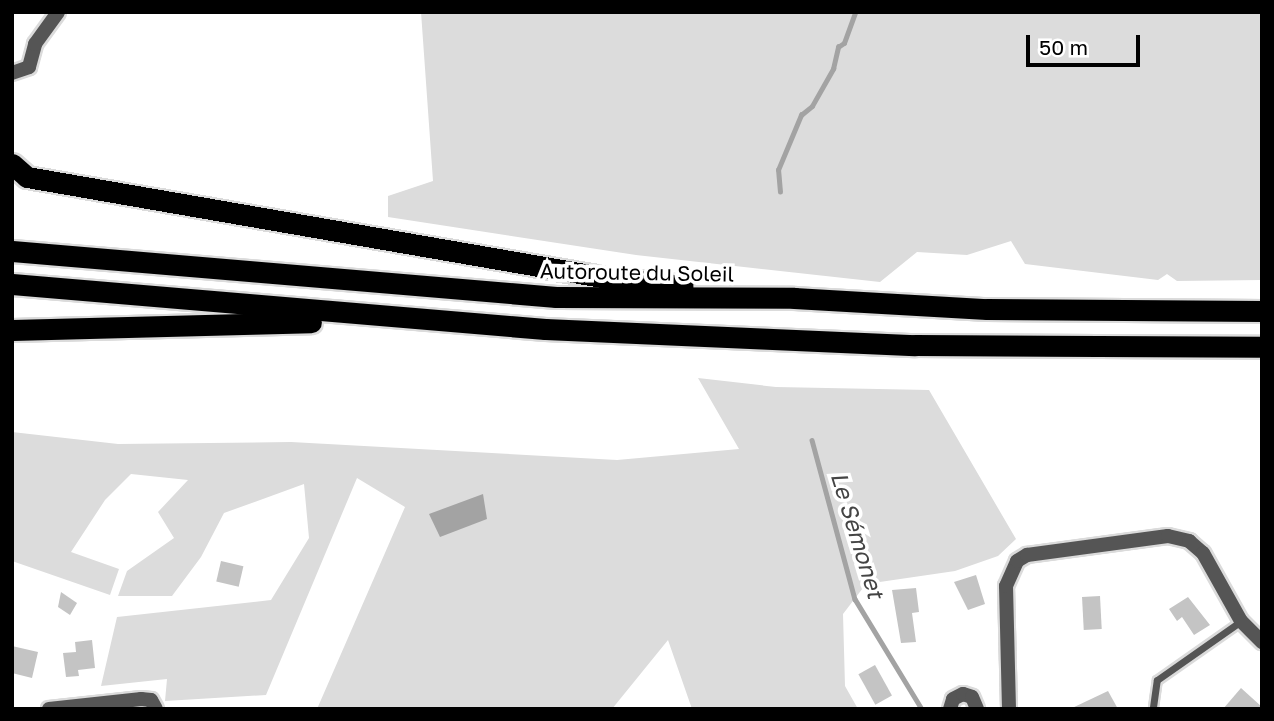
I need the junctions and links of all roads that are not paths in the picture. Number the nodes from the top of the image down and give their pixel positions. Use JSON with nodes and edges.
{"nodes":[{"id":1,"x":58,"y":12,"type":"edge"},
{"id":2,"x":12,"y":73,"type":"edge"},
{"id":3,"x":12,"y":164,"type":"edge"},
{"id":4,"x":12,"y":251,"type":"edge"},
{"id":5,"x":12,"y":285,"type":"edge"},
{"id":6,"x":794,"y":298,"type":"junction"},
{"id":7,"x":1262,"y":311,"type":"edge"},
{"id":8,"x":397,"y":318,"type":"junction"},
{"id":9,"x":12,"y":330,"type":"edge"},
{"id":10,"x":1262,"y":347,"type":"edge"},
{"id":11,"x":1241,"y":621,"type":"junction"},
{"id":12,"x":1262,"y":642,"type":"edge"},
{"id":13,"x":1153,"y":707,"type":"edge"},
{"id":14,"x":49,"y":709,"type":"edge"},
{"id":15,"x":156,"y":709,"type":"edge"},
{"id":16,"x":950,"y":709,"type":"edge"},
{"id":17,"x":977,"y":709,"type":"edge"},
{"id":18,"x":1009,"y":709,"type":"edge"}],
"edges":[{"from":1,"to":2,"type":"street"},
{"from":3,"to":6,"type":"highway"},
{"from":4,"to":6,"type":"highway","name":"Autoroute du Soleil"},
{"from":5,"to":8,"type":"highway"},
{"from":6,"to":7,"type":"highway","name":"Autoroute du Soleil"},
{"from":8,"to":9,"type":"highway"},
{"from":8,"to":10,"type":"highway"},
{"from":11,"to":12,"type":"street"},
{"from":11,"to":13,"type":"lane"},
{"from":11,"to":18,"type":"street"},
{"from":14,"to":15,"type":"street"},
{"from":16,"to":17,"type":"street"}]}
